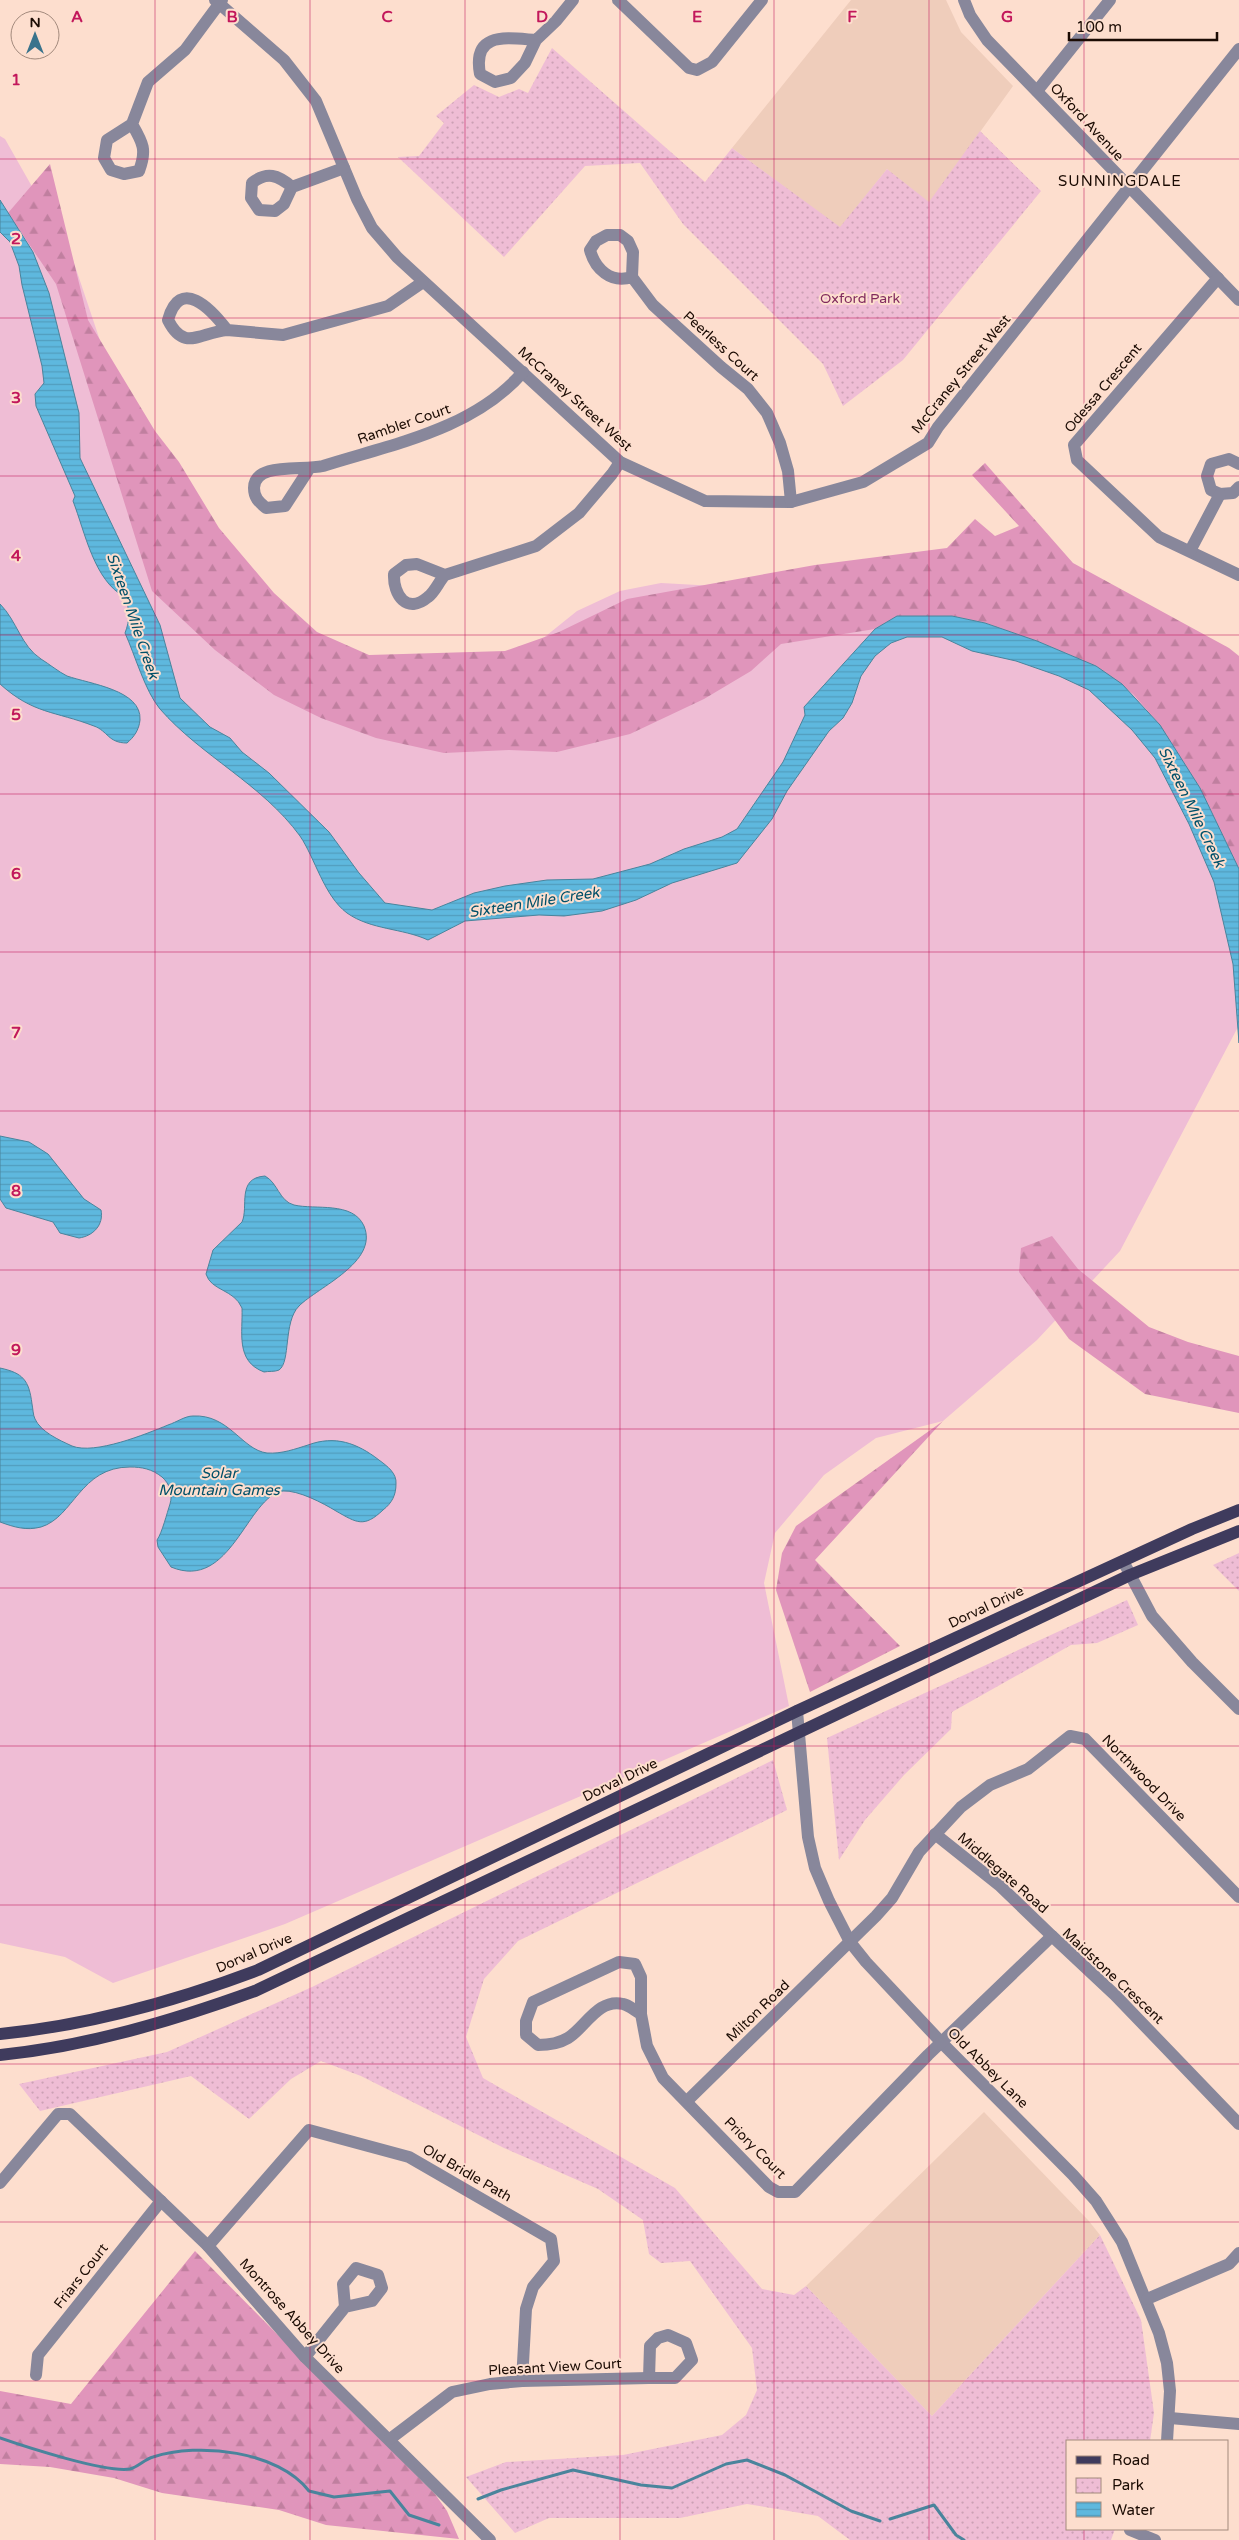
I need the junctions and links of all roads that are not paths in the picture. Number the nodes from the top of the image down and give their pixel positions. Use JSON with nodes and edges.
{"nodes":[{"id":1,"x":572,"y":0,"type":"edge"},
{"id":2,"x":618,"y":0,"type":"edge"},
{"id":3,"x":762,"y":0,"type":"edge"},
{"id":4,"x":964,"y":0,"type":"edge"},
{"id":5,"x":1110,"y":0,"type":"edge"},
{"id":6,"x":219,"y":1,"type":"edge"},
{"id":7,"x":536,"y":40,"type":"junction"},
{"id":8,"x":1239,"y":48,"type":"edge"},
{"id":9,"x":1037,"y":91,"type":"junction"},
{"id":10,"x":132,"y":124,"type":"dead end"},
{"id":11,"x":344,"y":168,"type":"junction"},
{"id":12,"x":292,"y":186,"type":"dead end"},
{"id":13,"x":1128,"y":188,"type":"junction"},
{"id":14,"x":632,"y":277,"type":"dead end"},
{"id":15,"x":1218,"y":278,"type":"junction"},
{"id":16,"x":423,"y":282,"type":"junction"},
{"id":17,"x":1239,"y":300,"type":"edge"},
{"id":18,"x":227,"y":330,"type":"dead end"},
{"id":19,"x":523,"y":372,"type":"junction"},
{"id":20,"x":620,"y":462,"type":"junction"},
{"id":21,"x":1239,"y":464,"type":"edge"},
{"id":22,"x":309,"y":470,"type":"dead end"},
{"id":23,"x":1239,"y":487,"type":"edge"},
{"id":24,"x":1220,"y":494,"type":"junction"},
{"id":25,"x":791,"y":502,"type":"junction"},
{"id":26,"x":1190,"y":552,"type":"junction"},
{"id":27,"x":445,"y":574,"type":"dead end"},
{"id":28,"x":1239,"y":575,"type":"edge"},
{"id":29,"x":1239,"y":1510,"type":"edge"},
{"id":30,"x":1239,"y":1531,"type":"edge"},
{"id":31,"x":1123,"y":1560,"type":"junction"},
{"id":32,"x":1130,"y":1575,"type":"junction"},
{"id":33,"x":1239,"y":1709,"type":"edge"},
{"id":34,"x":797,"y":1711,"type":"junction"},
{"id":35,"x":799,"y":1732,"type":"junction"},
{"id":36,"x":934,"y":1834,"type":"junction"},
{"id":37,"x":1239,"y":1897,"type":"edge"},
{"id":38,"x":1052,"y":1936,"type":"junction"},
{"id":39,"x":850,"y":1942,"type":"junction"},
{"id":40,"x":640,"y":2014,"type":"junction"},
{"id":41,"x":0,"y":2034,"type":"edge"},
{"id":42,"x":941,"y":2042,"type":"junction"},
{"id":43,"x":0,"y":2055,"type":"edge"},
{"id":44,"x":687,"y":2101,"type":"junction"},
{"id":45,"x":1239,"y":2124,"type":"edge"},
{"id":46,"x":0,"y":2183,"type":"edge"},
{"id":47,"x":161,"y":2200,"type":"junction"},
{"id":48,"x":208,"y":2246,"type":"junction"},
{"id":49,"x":1239,"y":2253,"type":"edge"},
{"id":50,"x":1146,"y":2299,"type":"junction"},
{"id":51,"x":345,"y":2307,"type":"dead end"},
{"id":52,"x":305,"y":2357,"type":"junction"},
{"id":53,"x":36,"y":2375,"type":"dead end"},
{"id":54,"x":648,"y":2378,"type":"dead end"},
{"id":55,"x":522,"y":2380,"type":"junction"},
{"id":56,"x":1170,"y":2418,"type":"junction"},
{"id":57,"x":1239,"y":2424,"type":"edge"},
{"id":58,"x":390,"y":2439,"type":"junction"},
{"id":59,"x":1167,"y":2440,"type":"edge"},
{"id":60,"x":1129,"y":2533,"type":"edge"},
{"id":61,"x":490,"y":2540,"type":"edge"},
{"id":62,"x":1155,"y":2540,"type":"edge"}],
"edges":[{"from":1,"to":7,"type":"street"},
{"from":2,"to":3,"type":"street"},
{"from":4,"to":9,"type":"street","name":"Oxford Avenue"},
{"from":5,"to":9,"type":"street"},
{"from":6,"to":10,"type":"street"},
{"from":6,"to":11,"type":"street","name":"McCraney Street West"},
{"from":7,"to":7,"type":"street"},
{"from":8,"to":13,"type":"street","name":"McCraney Street West"},
{"from":9,"to":13,"type":"street","name":"Oxford Avenue"},
{"from":11,"to":12,"type":"street"},
{"from":11,"to":16,"type":"street","name":"McCraney Street West"},
{"from":13,"to":15,"type":"street","name":"Oxford Avenue"},
{"from":13,"to":25,"type":"street","name":"McCraney Street West"},
{"from":14,"to":25,"type":"street","name":"Peerless Court"},
{"from":15,"to":17,"type":"street","name":"Oxford Avenue"},
{"from":15,"to":26,"type":"street","name":"Odessa Crescent"},
{"from":16,"to":18,"type":"street"},
{"from":16,"to":19,"type":"street","name":"McCraney Street West"},
{"from":19,"to":20,"type":"street","name":"McCraney Street West"},
{"from":19,"to":22,"type":"street","name":"Rambler Court"},
{"from":20,"to":25,"type":"street","name":"McCraney Street West"},
{"from":20,"to":27,"type":"street"},
{"from":21,"to":24,"type":"street"},
{"from":23,"to":24,"type":"street"},
{"from":24,"to":26,"type":"street"},
{"from":26,"to":28,"type":"street","name":"Odessa Crescent"},
{"from":29,"to":31,"type":"main road","name":"Dorval Drive"},
{"from":30,"to":32,"type":"main road"},
{"from":31,"to":32,"type":"street"},
{"from":31,"to":34,"type":"main road","name":"Dorval Drive"},
{"from":32,"to":33,"type":"street"},
{"from":32,"to":35,"type":"main road"},
{"from":34,"to":35,"type":"street","name":"Old Abbey Lane"},
{"from":34,"to":41,"type":"main road","name":"Dorval Drive"},
{"from":35,"to":39,"type":"street","name":"Old Abbey Lane"},
{"from":35,"to":43,"type":"main road"},
{"from":36,"to":37,"type":"street","name":"Northwood Drive"},
{"from":36,"to":38,"type":"street","name":"Middlegate Road"},
{"from":36,"to":39,"type":"street","name":"Northwood Drive"},
{"from":38,"to":42,"type":"street","name":"Maidstone Crescent"},
{"from":38,"to":45,"type":"street","name":"Maidstone Crescent"},
{"from":39,"to":42,"type":"street","name":"Old Abbey Lane"},
{"from":39,"to":44,"type":"street","name":"Milton Road"},
{"from":40,"to":40,"type":"street","name":"Priory Court"},
{"from":40,"to":44,"type":"street","name":"Priory Court"},
{"from":42,"to":44,"type":"street","name":"Priory Court"},
{"from":42,"to":50,"type":"street","name":"Old Abbey Lane"},
{"from":46,"to":47,"type":"street","name":"Montrose Abbey Drive"},
{"from":47,"to":48,"type":"street","name":"Montrose Abbey Drive"},
{"from":47,"to":53,"type":"street","name":"Friars Court"},
{"from":48,"to":52,"type":"street","name":"Montrose Abbey Drive"},
{"from":48,"to":55,"type":"street","name":"Old Bridle Path"},
{"from":49,"to":50,"type":"street"},
{"from":50,"to":56,"type":"street","name":"Old Abbey Lane"},
{"from":51,"to":52,"type":"street"},
{"from":52,"to":58,"type":"street","name":"Montrose Abbey Drive"},
{"from":54,"to":55,"type":"street","name":"Pleasant View Court"},
{"from":55,"to":58,"type":"street","name":"Pleasant View Court"},
{"from":56,"to":57,"type":"street"},
{"from":56,"to":59,"type":"street","name":"Old Abbey Lane"},
{"from":58,"to":61,"type":"street","name":"Montrose Abbey Drive"},
{"from":60,"to":62,"type":"street"}]}
